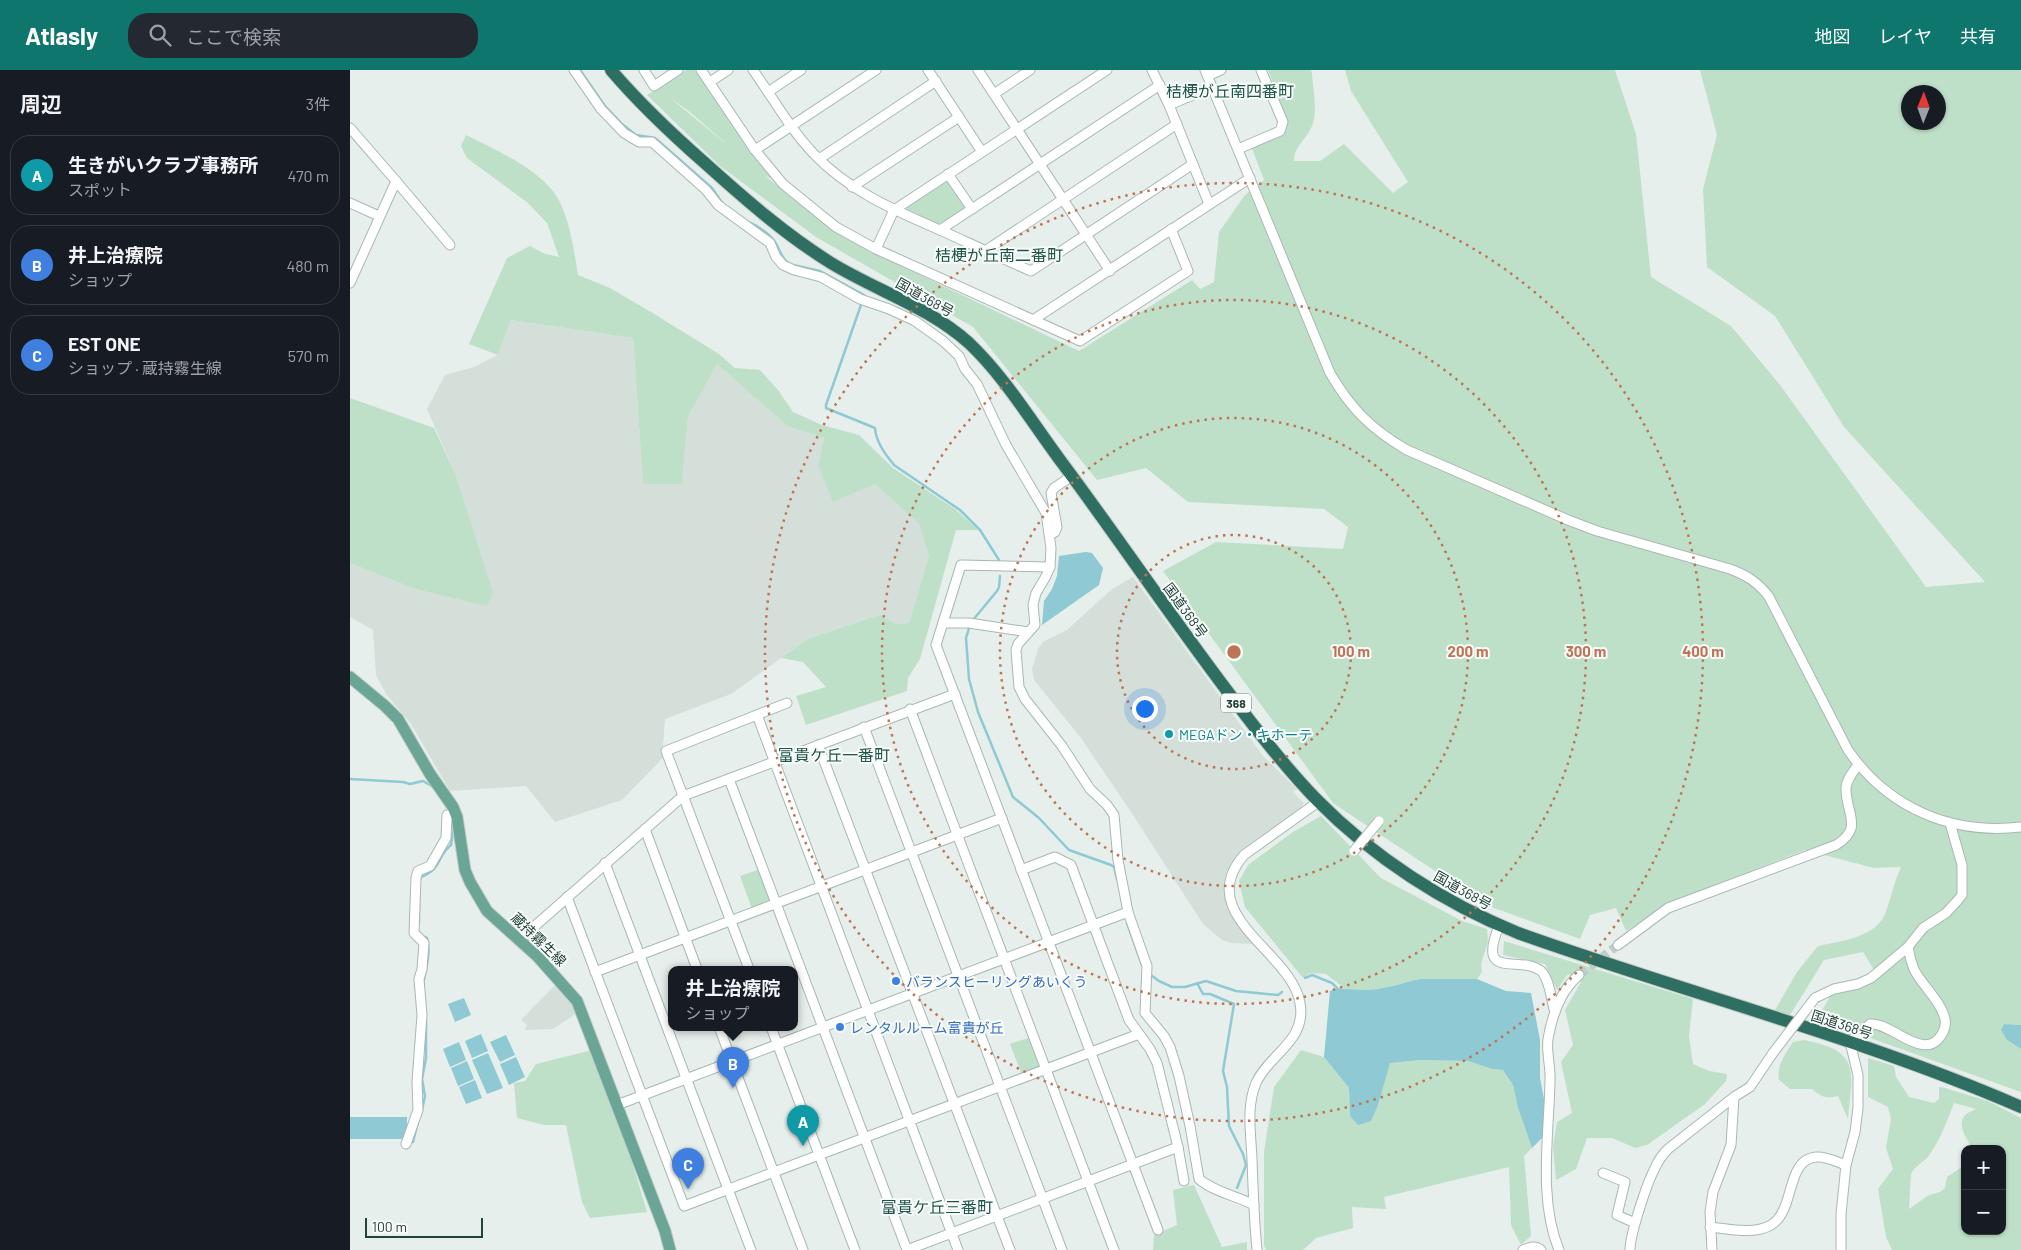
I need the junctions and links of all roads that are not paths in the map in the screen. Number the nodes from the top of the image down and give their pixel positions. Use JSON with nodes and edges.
{"nodes":[{"id":1,"x":574,"y":70,"type":"edge"},
{"id":2,"x":611,"y":70,"type":"edge"},
{"id":3,"x":644,"y":70,"type":"edge"},
{"id":4,"x":678,"y":70,"type":"edge"},
{"id":5,"x":702,"y":70,"type":"edge"},
{"id":6,"x":728,"y":70,"type":"edge"},
{"id":7,"x":753,"y":70,"type":"edge"},
{"id":8,"x":801,"y":70,"type":"edge"},
{"id":9,"x":876,"y":70,"type":"edge"},
{"id":10,"x":928,"y":70,"type":"edge"},
{"id":11,"x":978,"y":70,"type":"edge"},
{"id":12,"x":1030,"y":70,"type":"edge"},
{"id":13,"x":1107,"y":70,"type":"edge"},
{"id":14,"x":1152,"y":70,"type":"edge"},
{"id":15,"x":1220,"y":70,"type":"edge"},
{"id":16,"x":1262,"y":70,"type":"edge"},
{"id":17,"x":1206,"y":73,"type":"edge"},
{"id":18,"x":936,"y":81,"type":"junction"},
{"id":19,"x":710,"y":82,"type":"junction"},
{"id":20,"x":1160,"y":85,"type":"junction"},
{"id":21,"x":1212,"y":87,"type":"junction"},
{"id":22,"x":768,"y":92,"type":"junction"},
{"id":23,"x":994,"y":94,"type":"junction"},
{"id":24,"x":1169,"y":105,"type":"junction"},
{"id":25,"x":959,"y":117,"type":"junction"},
{"id":26,"x":1177,"y":124,"type":"junction"},
{"id":27,"x":792,"y":126,"type":"junction"},
{"id":28,"x":350,"y":128,"type":"edge"},
{"id":29,"x":1017,"y":129,"type":"junction"},
{"id":30,"x":1238,"y":149,"type":"junction"},
{"id":31,"x":756,"y":150,"type":"junction"},
{"id":32,"x":982,"y":152,"type":"junction"},
{"id":33,"x":819,"y":159,"type":"junction"},
{"id":34,"x":1040,"y":163,"type":"junction"},
{"id":35,"x":1193,"y":164,"type":"junction"},
{"id":36,"x":948,"y":174,"type":"junction"},
{"id":37,"x":1250,"y":178,"type":"junction"},
{"id":38,"x":396,"y":182,"type":"junction"},
{"id":39,"x":852,"y":187,"type":"junction"},
{"id":40,"x":1063,"y":200,"type":"junction"},
{"id":41,"x":350,"y":203,"type":"edge"},
{"id":42,"x":1210,"y":204,"type":"junction"},
{"id":43,"x":972,"y":209,"type":"junction"},
{"id":44,"x":894,"y":210,"type":"junction"},
{"id":45,"x":379,"y":216,"type":"junction"},
{"id":46,"x":1171,"y":229,"type":"junction"},
{"id":47,"x":940,"y":230,"type":"junction"},
{"id":48,"x":1086,"y":235,"type":"junction"},
{"id":49,"x":450,"y":245,"type":"dead end"},
{"id":50,"x":876,"y":249,"type":"junction"},
{"id":51,"x":985,"y":251,"type":"junction"},
{"id":52,"x":1110,"y":270,"type":"junction"},
{"id":53,"x":350,"y":283,"type":"edge"},
{"id":54,"x":1033,"y":320,"type":"junction"},
{"id":55,"x":1072,"y":476,"type":"junction"},
{"id":56,"x":1050,"y":535,"type":"junction"},
{"id":57,"x":1050,"y":567,"type":"junction"},
{"id":58,"x":943,"y":623,"type":"junction"},
{"id":59,"x":1028,"y":632,"type":"junction"},
{"id":60,"x":350,"y":677,"type":"edge"},
{"id":61,"x":955,"y":694,"type":"junction"},
{"id":62,"x":787,"y":703,"type":"dead end"},
{"id":63,"x":910,"y":709,"type":"junction"},
{"id":64,"x":757,"y":715,"type":"junction"},
{"id":65,"x":864,"y":727,"type":"junction"},
{"id":66,"x":818,"y":745,"type":"junction"},
{"id":67,"x":775,"y":761,"type":"junction"},
{"id":68,"x":1858,"y":765,"type":"junction"},
{"id":69,"x":729,"y":779,"type":"junction"},
{"id":70,"x":684,"y":796,"type":"junction"},
{"id":71,"x":1318,"y":802,"type":"junction"},
{"id":72,"x":447,"y":815,"type":"dead end"},
{"id":73,"x":1002,"y":818,"type":"junction"},
{"id":74,"x":1379,"y":821,"type":"dead end"},
{"id":75,"x":1950,"y":823,"type":"junction"},
{"id":76,"x":2021,"y":826,"type":"edge"},
{"id":77,"x":645,"y":829,"type":"junction"},
{"id":78,"x":957,"y":834,"type":"junction"},
{"id":79,"x":1354,"y":850,"type":"dead end"},
{"id":80,"x":911,"y":852,"type":"junction"},
{"id":81,"x":606,"y":863,"type":"junction"},
{"id":82,"x":866,"y":870,"type":"junction"},
{"id":83,"x":1021,"y":870,"type":"junction"},
{"id":84,"x":821,"y":886,"type":"junction"},
{"id":85,"x":567,"y":897,"type":"junction"},
{"id":86,"x":776,"y":903,"type":"junction"},
{"id":87,"x":1124,"y":913,"type":"junction"},
{"id":88,"x":730,"y":920,"type":"junction"},
{"id":89,"x":1094,"y":925,"type":"junction"},
{"id":90,"x":1499,"y":926,"type":"junction"},
{"id":91,"x":685,"y":937,"type":"junction"},
{"id":92,"x":520,"y":939,"type":"junction"},
{"id":93,"x":1048,"y":942,"type":"junction"},
{"id":94,"x":1618,"y":945,"type":"tunnel mouth"},
{"id":95,"x":1908,"y":947,"type":"junction"},
{"id":96,"x":640,"y":954,"type":"junction"},
{"id":97,"x":1004,"y":959,"type":"junction"},
{"id":98,"x":696,"y":966,"type":"edge"},
{"id":99,"x":748,"y":966,"type":"edge"},
{"id":100,"x":595,"y":972,"type":"junction"},
{"id":101,"x":1579,"y":975,"type":"tunnel mouth"},
{"id":102,"x":959,"y":976,"type":"junction"},
{"id":103,"x":913,"y":993,"type":"junction"},
{"id":104,"x":868,"y":1010,"type":"junction"},
{"id":105,"x":1554,"y":1012,"type":"junction"},
{"id":106,"x":823,"y":1027,"type":"junction"},
{"id":107,"x":668,"y":1028,"type":"edge"},
{"id":108,"x":669,"y":1031,"type":"edge"},
{"id":109,"x":720,"y":1031,"type":"edge"},
{"id":110,"x":773,"y":1031,"type":"edge"},
{"id":111,"x":1139,"y":1034,"type":"junction"},
{"id":112,"x":1850,"y":1042,"type":"junction"},
{"id":113,"x":778,"y":1044,"type":"junction"},
{"id":114,"x":1091,"y":1053,"type":"junction"},
{"id":115,"x":732,"y":1062,"type":"junction"},
{"id":116,"x":1046,"y":1070,"type":"junction"},
{"id":117,"x":687,"y":1078,"type":"junction"},
{"id":118,"x":1000,"y":1087,"type":"junction"},
{"id":119,"x":642,"y":1096,"type":"junction"},
{"id":120,"x":1734,"y":1097,"type":"junction"},
{"id":121,"x":617,"y":1105,"type":"junction"},
{"id":122,"x":955,"y":1105,"type":"junction"},
{"id":123,"x":2021,"y":1107,"type":"edge"},
{"id":124,"x":910,"y":1121,"type":"junction"},
{"id":125,"x":865,"y":1138,"type":"junction"},
{"id":126,"x":406,"y":1144,"type":"dead end"},
{"id":127,"x":1178,"y":1147,"type":"junction"},
{"id":128,"x":820,"y":1156,"type":"junction"},
{"id":129,"x":1132,"y":1164,"type":"junction"},
{"id":130,"x":1846,"y":1165,"type":"junction"},
{"id":131,"x":774,"y":1172,"type":"junction"},
{"id":132,"x":1603,"y":1173,"type":"dead end"},
{"id":133,"x":1088,"y":1181,"type":"junction"},
{"id":134,"x":1184,"y":1181,"type":"dead end"},
{"id":135,"x":729,"y":1190,"type":"junction"},
{"id":136,"x":1043,"y":1199,"type":"junction"},
{"id":137,"x":1254,"y":1205,"type":"junction"},
{"id":138,"x":996,"y":1216,"type":"junction"},
{"id":139,"x":1635,"y":1224,"type":"junction"},
{"id":140,"x":1710,"y":1227,"type":"junction"},
{"id":141,"x":1158,"y":1230,"type":"dead end"},
{"id":142,"x":952,"y":1232,"type":"junction"},
{"id":143,"x":670,"y":1250,"type":"edge"},
{"id":144,"x":752,"y":1250,"type":"edge"},
{"id":145,"x":803,"y":1250,"type":"edge"},
{"id":146,"x":855,"y":1250,"type":"edge"},
{"id":147,"x":907,"y":1250,"type":"edge"},
{"id":148,"x":958,"y":1250,"type":"edge"},
{"id":149,"x":1010,"y":1250,"type":"edge"},
{"id":150,"x":1062,"y":1250,"type":"edge"},
{"id":151,"x":1114,"y":1250,"type":"edge"},
{"id":152,"x":1257,"y":1250,"type":"edge"},
{"id":153,"x":1523,"y":1250,"type":"edge"},
{"id":154,"x":1541,"y":1250,"type":"edge"},
{"id":155,"x":1559,"y":1250,"type":"edge"},
{"id":156,"x":1630,"y":1250,"type":"edge"},
{"id":157,"x":1712,"y":1250,"type":"edge"},
{"id":158,"x":1841,"y":1250,"type":"edge"}],
"edges":[{"from":1,"to":56,"type":"street"},
{"from":2,"to":55,"type":"highway","name":"国道368号","number":"368"},
{"from":3,"to":4,"type":"street"},
{"from":5,"to":19,"type":"street"},
{"from":6,"to":19,"type":"street"},
{"from":7,"to":22,"type":"street"},
{"from":8,"to":22,"type":"street"},
{"from":9,"to":27,"type":"street"},
{"from":10,"to":18,"type":"street"},
{"from":11,"to":23,"type":"street"},
{"from":12,"to":23,"type":"street"},
{"from":13,"to":29,"type":"street"},
{"from":14,"to":20,"type":"street"},
{"from":15,"to":17,"type":"street"},
{"from":16,"to":30,"type":"street"},
{"from":17,"to":21,"type":"street"},
{"from":18,"to":25,"type":"street"},
{"from":18,"to":33,"type":"street"},
{"from":19,"to":31,"type":"street"},
{"from":20,"to":24,"type":"street"},
{"from":20,"to":34,"type":"street"},
{"from":21,"to":24,"type":"street"},
{"from":21,"to":30,"type":"street"},
{"from":22,"to":27,"type":"street"},
{"from":23,"to":29,"type":"street"},
{"from":24,"to":26,"type":"street"},
{"from":25,"to":32,"type":"street"},
{"from":25,"to":39,"type":"street"},
{"from":26,"to":35,"type":"street"},
{"from":26,"to":40,"type":"street"},
{"from":27,"to":31,"type":"street"},
{"from":27,"to":33,"type":"street"},
{"from":28,"to":38,"type":"street"},
{"from":29,"to":32,"type":"street"},
{"from":29,"to":34,"type":"street"},
{"from":30,"to":37,"type":"street"},
{"from":31,"to":50,"type":"street"},
{"from":32,"to":36,"type":"street"},
{"from":33,"to":39,"type":"street"},
{"from":34,"to":40,"type":"street"},
{"from":34,"to":43,"type":"street"},
{"from":35,"to":42,"type":"street"},
{"from":35,"to":48,"type":"street"},
{"from":36,"to":43,"type":"street"},
{"from":36,"to":44,"type":"street"},
{"from":37,"to":42,"type":"street"},
{"from":37,"to":68,"type":"street"},
{"from":38,"to":45,"type":"street"},
{"from":38,"to":49,"type":"street"},
{"from":39,"to":44,"type":"street"},
{"from":40,"to":48,"type":"street"},
{"from":40,"to":51,"type":"street"},
{"from":41,"to":45,"type":"street"},
{"from":42,"to":46,"type":"street"},
{"from":43,"to":47,"type":"street"},
{"from":44,"to":47,"type":"street"},
{"from":44,"to":50,"type":"street"},
{"from":45,"to":53,"type":"street"},
{"from":46,"to":52,"type":"street"},
{"from":46,"to":54,"type":"street"},
{"from":47,"to":51,"type":"street"},
{"from":48,"to":51,"type":"street"},
{"from":48,"to":52,"type":"street"},
{"from":50,"to":54,"type":"street"},
{"from":52,"to":54,"type":"street"},
{"from":55,"to":56,"type":"street"},
{"from":55,"to":71,"type":"highway","name":"国道368号","number":"368"},
{"from":56,"to":57,"type":"street"},
{"from":57,"to":58,"type":"street"},
{"from":57,"to":59,"type":"street"},
{"from":58,"to":59,"type":"street"},
{"from":58,"to":61,"type":"street"},
{"from":59,"to":87,"type":"street"},
{"from":60,"to":92,"type":"main road","name":"蔵持霧生線"},
{"from":61,"to":63,"type":"street"},
{"from":61,"to":73,"type":"street"},
{"from":62,"to":64,"type":"street"},
{"from":63,"to":65,"type":"street"},
{"from":63,"to":78,"type":"street"},
{"from":64,"to":67,"type":"street"},
{"from":64,"to":70,"type":"street"},
{"from":65,"to":66,"type":"street"},
{"from":65,"to":80,"type":"street"},
{"from":66,"to":67,"type":"street"},
{"from":66,"to":82,"type":"street"},
{"from":67,"to":69,"type":"street"},
{"from":67,"to":84,"type":"street"},
{"from":68,"to":75,"type":"street"},
{"from":68,"to":94,"type":"street"},
{"from":69,"to":70,"type":"street"},
{"from":69,"to":86,"type":"street"},
{"from":70,"to":77,"type":"street"},
{"from":70,"to":88,"type":"street"},
{"from":71,"to":90,"type":"highway","name":"国道368号","number":"368"},
{"from":71,"to":137,"type":"street"},
{"from":72,"to":126,"type":"street"},
{"from":73,"to":78,"type":"street"},
{"from":73,"to":83,"type":"street"},
{"from":74,"to":79,"type":"street","bridge":true},
{"from":75,"to":76,"type":"street"},
{"from":75,"to":95,"type":"street"},
{"from":77,"to":81,"type":"street"},
{"from":77,"to":91,"type":"street"},
{"from":78,"to":80,"type":"street"},
{"from":78,"to":97,"type":"street"},
{"from":80,"to":82,"type":"street"},
{"from":80,"to":102,"type":"street"},
{"from":81,"to":85,"type":"street"},
{"from":81,"to":96,"type":"street"},
{"from":82,"to":84,"type":"street"},
{"from":82,"to":103,"type":"street"},
{"from":83,"to":89,"type":"street"},
{"from":83,"to":93,"type":"street"},
{"from":84,"to":86,"type":"street"},
{"from":84,"to":104,"type":"street"},
{"from":85,"to":92,"type":"street"},
{"from":85,"to":100,"type":"street"},
{"from":86,"to":88,"type":"street"},
{"from":86,"to":106,"type":"street"},
{"from":87,"to":89,"type":"street"},
{"from":87,"to":137,"type":"street"},
{"from":88,"to":91,"type":"street"},
{"from":88,"to":99,"type":"street"},
{"from":89,"to":93,"type":"street"},
{"from":89,"to":111,"type":"street"},
{"from":90,"to":105,"type":"street"},
{"from":90,"to":112,"type":"highway","name":"国道368号","number":"368"},
{"from":91,"to":96,"type":"street"},
{"from":91,"to":98,"type":"street"},
{"from":92,"to":121,"type":"main road","name":"蔵持霧生線"},
{"from":93,"to":97,"type":"street"},
{"from":93,"to":114,"type":"street"},
{"from":95,"to":112,"type":"street"},
{"from":95,"to":120,"type":"street","bridge":true},
{"from":96,"to":100,"type":"street"},
{"from":96,"to":107,"type":"street"},
{"from":97,"to":102,"type":"street"},
{"from":97,"to":116,"type":"street"},
{"from":100,"to":119,"type":"street"},
{"from":101,"to":105,"type":"street"},
{"from":102,"to":103,"type":"street"},
{"from":102,"to":118,"type":"street"},
{"from":103,"to":104,"type":"street"},
{"from":103,"to":122,"type":"street"},
{"from":104,"to":106,"type":"street"},
{"from":104,"to":124,"type":"street"},
{"from":105,"to":155,"type":"street"},
{"from":106,"to":113,"type":"street"},
{"from":106,"to":125,"type":"street"},
{"from":108,"to":117,"type":"street"},
{"from":109,"to":115,"type":"street"},
{"from":110,"to":113,"type":"street"},
{"from":111,"to":114,"type":"street"},
{"from":111,"to":127,"type":"street"},
{"from":112,"to":123,"type":"highway","name":"国道368号","number":"368"},
{"from":112,"to":130,"type":"street"},
{"from":113,"to":115,"type":"street"},
{"from":113,"to":128,"type":"street"},
{"from":114,"to":116,"type":"street"},
{"from":114,"to":129,"type":"street"},
{"from":115,"to":117,"type":"street"},
{"from":115,"to":131,"type":"street"},
{"from":116,"to":118,"type":"street"},
{"from":116,"to":133,"type":"street"},
{"from":117,"to":119,"type":"street"},
{"from":117,"to":135,"type":"street"},
{"from":118,"to":122,"type":"street"},
{"from":118,"to":136,"type":"street"},
{"from":119,"to":121,"type":"street"},
{"from":119,"to":135,"type":"street"},
{"from":120,"to":139,"type":"street"},
{"from":120,"to":140,"type":"street"},
{"from":121,"to":143,"type":"main road","name":"蔵持霧生線"},
{"from":122,"to":124,"type":"street"},
{"from":122,"to":138,"type":"street"},
{"from":124,"to":125,"type":"street"},
{"from":124,"to":142,"type":"street"},
{"from":125,"to":128,"type":"street"},
{"from":125,"to":147,"type":"street"},
{"from":127,"to":129,"type":"street"},
{"from":127,"to":134,"type":"street"},
{"from":128,"to":131,"type":"street"},
{"from":128,"to":146,"type":"street"},
{"from":129,"to":133,"type":"street"},
{"from":129,"to":141,"type":"street"},
{"from":130,"to":140,"type":"street"},
{"from":130,"to":158,"type":"street"},
{"from":131,"to":135,"type":"street"},
{"from":131,"to":145,"type":"street"},
{"from":132,"to":139,"type":"street"},
{"from":133,"to":136,"type":"street"},
{"from":133,"to":151,"type":"street"},
{"from":135,"to":144,"type":"street"},
{"from":136,"to":138,"type":"street"},
{"from":136,"to":150,"type":"street"},
{"from":137,"to":152,"type":"street"},
{"from":138,"to":142,"type":"street"},
{"from":138,"to":149,"type":"street"},
{"from":139,"to":156,"type":"street"},
{"from":140,"to":157,"type":"street"},
{"from":142,"to":147,"type":"street"},
{"from":142,"to":148,"type":"street"},
{"from":153,"to":154,"type":"street"}]}
